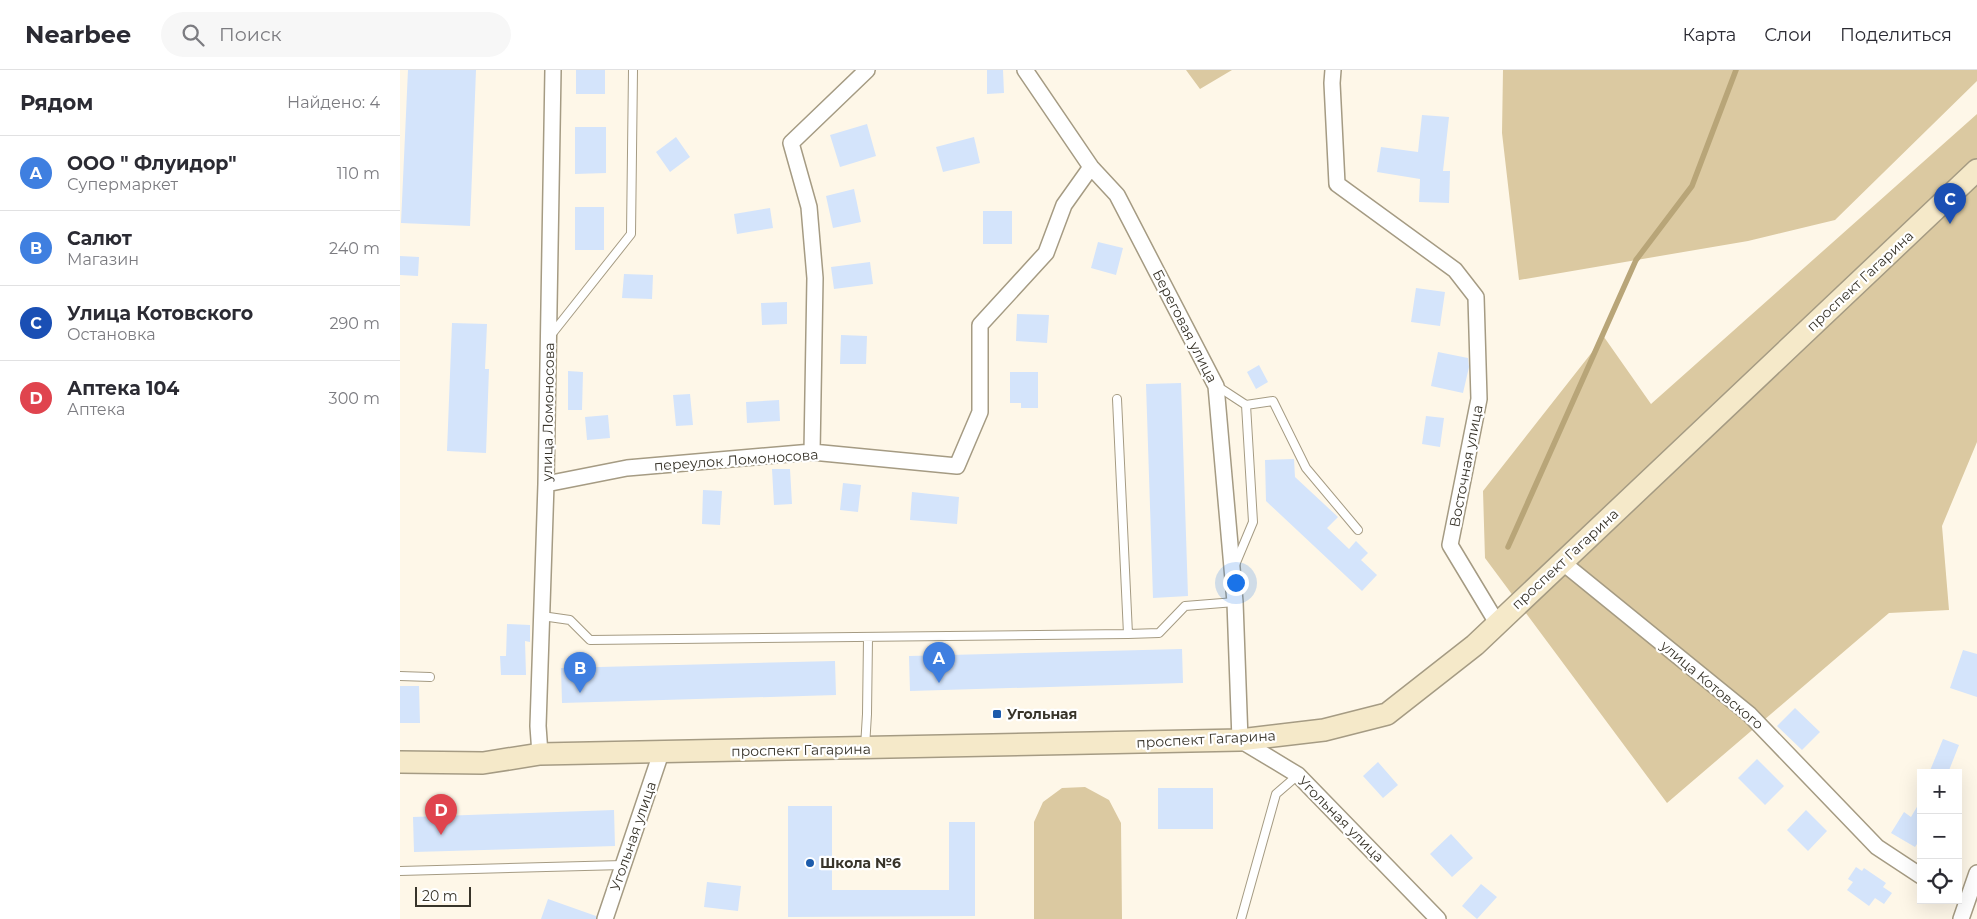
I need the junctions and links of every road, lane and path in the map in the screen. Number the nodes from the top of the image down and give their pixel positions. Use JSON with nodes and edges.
{"nodes":[{"id":1,"x":553,"y":70,"type":"edge"},
{"id":2,"x":633,"y":70,"type":"edge"},
{"id":3,"x":867,"y":70,"type":"edge"},
{"id":4,"x":1026,"y":70,"type":"edge"},
{"id":5,"x":1333,"y":70,"type":"edge"},
{"id":6,"x":1091,"y":167,"type":"junction"},
{"id":7,"x":1977,"y":170,"type":"edge"},
{"id":8,"x":549,"y":337,"type":"junction"},
{"id":9,"x":1216,"y":386,"type":"junction"},
{"id":10,"x":1117,"y":399,"type":"dead end"},
{"id":11,"x":1246,"y":405,"type":"junction"},
{"id":12,"x":812,"y":452,"type":"junction"},
{"id":13,"x":546,"y":484,"type":"junction"},
{"id":14,"x":1358,"y":530,"type":"dead end"},
{"id":15,"x":1562,"y":562,"type":"junction"},
{"id":16,"x":1232,"y":571,"type":"junction"},
{"id":17,"x":1235,"y":602,"type":"junction"},
{"id":18,"x":542,"y":616,"type":"junction"},
{"id":19,"x":1497,"y":623,"type":"junction"},
{"id":20,"x":1128,"y":634,"type":"junction"},
{"id":21,"x":868,"y":638,"type":"junction"},
{"id":22,"x":400,"y":676,"type":"edge"},
{"id":23,"x":430,"y":677,"type":"dead end"},
{"id":24,"x":1240,"y":740,"type":"junction"},
{"id":25,"x":865,"y":749,"type":"junction"},
{"id":26,"x":661,"y":753,"type":"junction"},
{"id":27,"x":540,"y":754,"type":"junction"},
{"id":28,"x":400,"y":762,"type":"edge"},
{"id":29,"x":1298,"y":775,"type":"junction"},
{"id":30,"x":623,"y":865,"type":"junction"},
{"id":31,"x":400,"y":872,"type":"edge"},
{"id":32,"x":1917,"y":873,"type":"edge"},
{"id":33,"x":1977,"y":873,"type":"edge"},
{"id":34,"x":1962,"y":908,"type":"edge"},
{"id":35,"x":1432,"y":916,"type":"edge"},
{"id":36,"x":605,"y":919,"type":"edge"},
{"id":37,"x":1241,"y":919,"type":"edge"},
{"id":38,"x":1973,"y":919,"type":"edge"}],
"edges":[{"from":1,"to":8,"type":"street","name":"улица Ломоносова"},
{"from":2,"to":8,"type":"lane"},
{"from":3,"to":12,"type":"street"},
{"from":4,"to":6,"type":"street","name":"Береговая улица"},
{"from":5,"to":19,"type":"street","name":"Восточная улица"},
{"from":6,"to":9,"type":"street","name":"Береговая улица"},
{"from":6,"to":12,"type":"street","name":"переулок Ломоносова"},
{"from":7,"to":15,"type":"main road","name":"проспект Гагарина"},
{"from":8,"to":13,"type":"street","name":"улица Ломоносова"},
{"from":9,"to":11,"type":"lane"},
{"from":9,"to":16,"type":"street","name":"Береговая улица"},
{"from":10,"to":20,"type":"lane"},
{"from":11,"to":14,"type":"lane"},
{"from":11,"to":16,"type":"lane"},
{"from":12,"to":13,"type":"street","name":"переулок Ломоносова"},
{"from":13,"to":18,"type":"street","name":"улица Ломоносова"},
{"from":15,"to":19,"type":"main road","name":"проспект Гагарина"},
{"from":15,"to":32,"type":"street","name":"улица Котовского"},
{"from":16,"to":17,"type":"street","name":"Береговая улица"},
{"from":17,"to":20,"type":"lane"},
{"from":17,"to":24,"type":"street","name":"Береговая улица"},
{"from":18,"to":21,"type":"lane"},
{"from":18,"to":27,"type":"street","name":"улица Ломоносова"},
{"from":19,"to":24,"type":"main road","name":"проспект Гагарина"},
{"from":20,"to":21,"type":"lane"},
{"from":21,"to":25,"type":"lane"},
{"from":22,"to":23,"type":"lane"},
{"from":24,"to":25,"type":"main road","name":"проспект Гагарина"},
{"from":24,"to":29,"type":"street","name":"Угольная улица"},
{"from":25,"to":26,"type":"main road","name":"проспект Гагарина"},
{"from":26,"to":27,"type":"main road","name":"проспект Гагарина"},
{"from":26,"to":30,"type":"street","name":"Угольная улица"},
{"from":27,"to":28,"type":"main road","name":"проспект Гагарина"},
{"from":29,"to":35,"type":"street","name":"Угольная улица"},
{"from":29,"to":37,"type":"lane"},
{"from":30,"to":31,"type":"lane"},
{"from":30,"to":36,"type":"street","name":"Угольная улица"},
{"from":33,"to":34,"type":"street"},
{"from":34,"to":38,"type":"street"}]}
